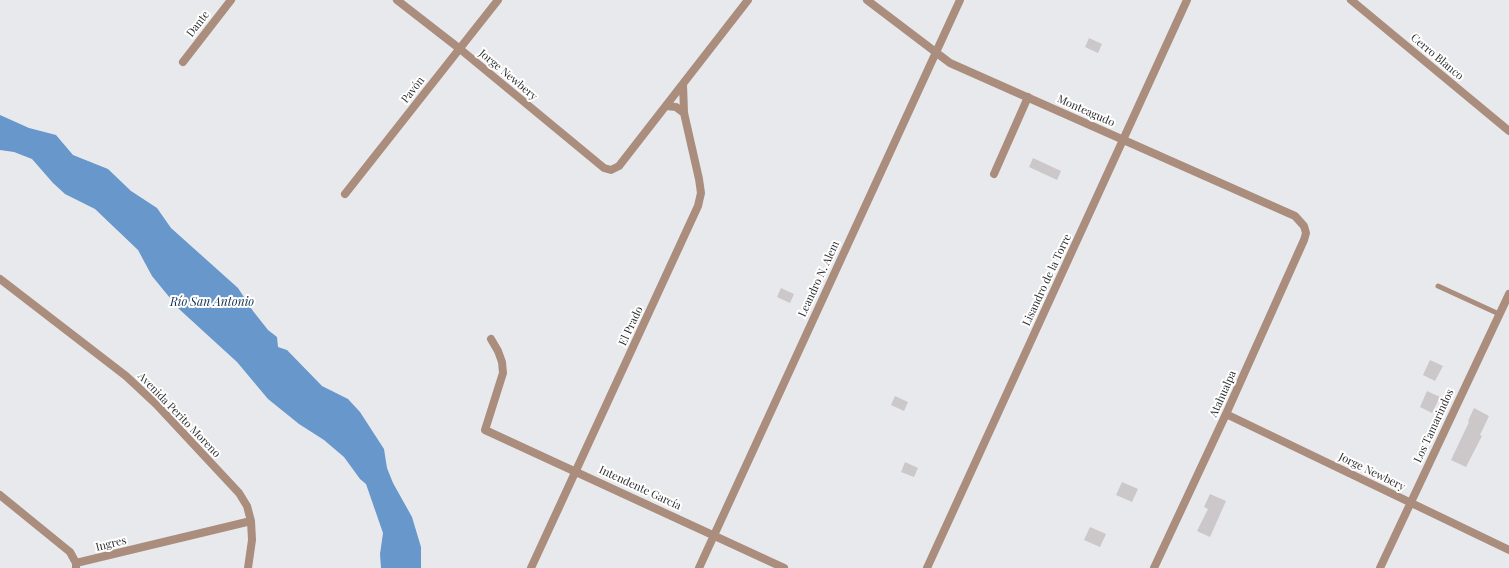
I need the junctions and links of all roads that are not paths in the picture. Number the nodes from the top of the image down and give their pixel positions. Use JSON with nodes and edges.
{"nodes":[{"id":1,"x":231,"y":0,"type":"edge"},
{"id":2,"x":397,"y":0,"type":"edge"},
{"id":3,"x":498,"y":0,"type":"edge"},
{"id":4,"x":748,"y":0,"type":"edge"},
{"id":5,"x":867,"y":0,"type":"edge"},
{"id":6,"x":960,"y":0,"type":"edge"},
{"id":7,"x":1187,"y":0,"type":"edge"},
{"id":8,"x":1351,"y":0,"type":"edge"},
{"id":9,"x":460,"y":49,"type":"junction"},
{"id":10,"x":936,"y":53,"type":"junction"},
{"id":11,"x":183,"y":62,"type":"dead end"},
{"id":12,"x":683,"y":84,"type":"junction"},
{"id":13,"x":1028,"y":97,"type":"junction"},
{"id":14,"x":666,"y":106,"type":"junction"},
{"id":15,"x":684,"y":113,"type":"junction"},
{"id":16,"x":1509,"y":131,"type":"edge"},
{"id":17,"x":1124,"y":140,"type":"junction"},
{"id":18,"x":994,"y":174,"type":"dead end"},
{"id":19,"x":345,"y":194,"type":"dead end"},
{"id":20,"x":1304,"y":226,"type":"joint"},
{"id":21,"x":0,"y":279,"type":"edge"},
{"id":22,"x":1438,"y":286,"type":"dead end"},
{"id":23,"x":1509,"y":294,"type":"edge"},
{"id":24,"x":1499,"y":314,"type":"junction"},
{"id":25,"x":491,"y":339,"type":"dead end"},
{"id":26,"x":1226,"y":414,"type":"junction"},
{"id":27,"x":576,"y":471,"type":"junction"},
{"id":28,"x":0,"y":495,"type":"edge"},
{"id":29,"x":1410,"y":502,"type":"junction"},
{"id":30,"x":251,"y":521,"type":"junction"},
{"id":31,"x":714,"y":535,"type":"junction"},
{"id":32,"x":1509,"y":550,"type":"edge"},
{"id":33,"x":76,"y":566,"type":"edge"},
{"id":34,"x":248,"y":568,"type":"edge"},
{"id":35,"x":532,"y":568,"type":"edge"},
{"id":36,"x":699,"y":568,"type":"edge"},
{"id":37,"x":784,"y":568,"type":"edge"},
{"id":38,"x":927,"y":568,"type":"edge"},
{"id":39,"x":1154,"y":568,"type":"edge"},
{"id":40,"x":1380,"y":568,"type":"edge"}],
"edges":[{"from":1,"to":11,"type":"street","name":"Dante"},
{"from":2,"to":9,"type":"street","name":"Jorge Newbery"},
{"from":3,"to":9,"type":"street","name":"Pavón"},
{"from":4,"to":12,"type":"street"},
{"from":5,"to":10,"type":"street","name":"Monteagudo"},
{"from":6,"to":10,"type":"street","name":"Leandro N. Alem"},
{"from":7,"to":17,"type":"street","name":"Lisandro de la Torre"},
{"from":8,"to":16,"type":"street","name":"Cerro Blanco"},
{"from":9,"to":14,"type":"street","name":"Jorge Newbery"},
{"from":9,"to":19,"type":"street","name":"Pavón"},
{"from":10,"to":13,"type":"street","name":"Monteagudo"},
{"from":10,"to":31,"type":"street","name":"Leandro N. Alem"},
{"from":12,"to":14,"type":"street"},
{"from":12,"to":15,"type":"street","name":"El Prado"},
{"from":13,"to":17,"type":"street","name":"Monteagudo"},
{"from":13,"to":18,"type":"street"},
{"from":14,"to":15,"type":"street"},
{"from":15,"to":27,"type":"street","name":"El Prado"},
{"from":17,"to":20,"type":"street","name":"Monteagudo"},
{"from":17,"to":38,"type":"street","name":"Lisandro de la Torre"},
{"from":20,"to":26,"type":"street","name":"Atahualpa"},
{"from":21,"to":30,"type":"street","name":"Avenida Perito Moreno"},
{"from":22,"to":24,"type":"lane"},
{"from":23,"to":24,"type":"street","name":"Los Tamarindos"},
{"from":24,"to":29,"type":"street","name":"Los Tamarindos"},
{"from":25,"to":27,"type":"street","name":"Intendente García"},
{"from":26,"to":29,"type":"street","name":"Jorge Newbery"},
{"from":26,"to":39,"type":"street","name":"Atahualpa"},
{"from":27,"to":31,"type":"street","name":"Intendente García"},
{"from":27,"to":35,"type":"street","name":"El Prado"},
{"from":28,"to":33,"type":"street","name":"Ingres"},
{"from":29,"to":32,"type":"street","name":"Jorge Newbery"},
{"from":29,"to":40,"type":"street","name":"Los Tamarindos"},
{"from":30,"to":33,"type":"street","name":"Ingres"},
{"from":30,"to":34,"type":"street","name":"Avenida Perito Moreno"},
{"from":31,"to":36,"type":"street","name":"Leandro N. Alem"},
{"from":31,"to":37,"type":"street","name":"Intendente García"}]}
